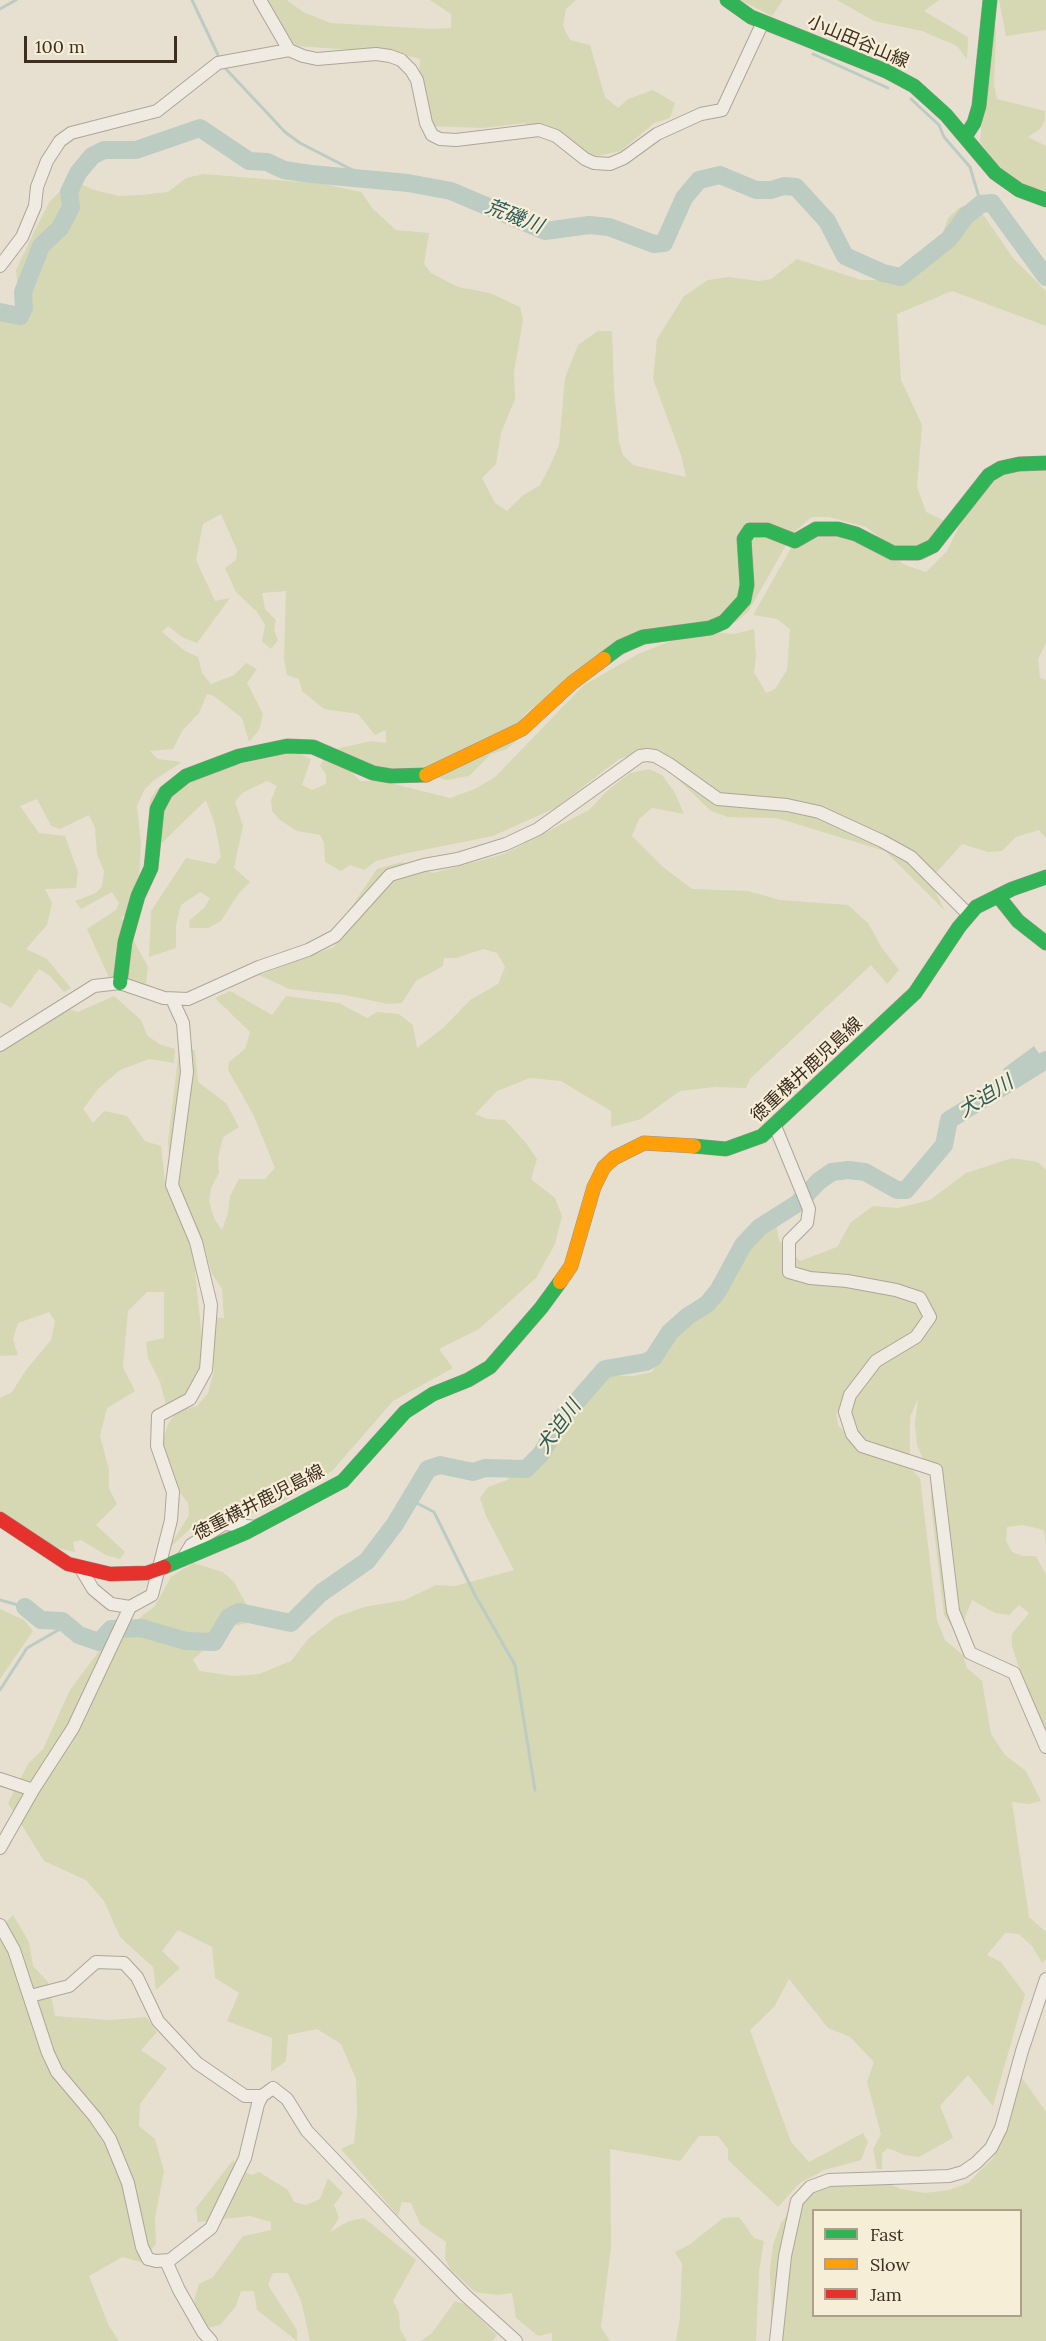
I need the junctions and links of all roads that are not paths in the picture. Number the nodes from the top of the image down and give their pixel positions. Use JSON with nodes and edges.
{"nodes":[{"id":1,"x":260,"y":0,"type":"edge"},
{"id":2,"x":726,"y":0,"type":"edge"},
{"id":3,"x":990,"y":0,"type":"edge"},
{"id":4,"x":763,"y":22,"type":"junction"},
{"id":5,"x":289,"y":50,"type":"junction"},
{"id":6,"x":965,"y":137,"type":"junction"},
{"id":7,"x":1046,"y":200,"type":"edge"},
{"id":8,"x":0,"y":266,"type":"edge"},
{"id":9,"x":1046,"y":463,"type":"edge"},
{"id":10,"x":1046,"y":877,"type":"edge"},
{"id":11,"x":998,"y":896,"type":"junction"},
{"id":12,"x":969,"y":915,"type":"junction"},
{"id":13,"x":1046,"y":943,"type":"edge"},
{"id":14,"x":120,"y":983,"type":"junction"},
{"id":15,"x":172,"y":999,"type":"junction"},
{"id":16,"x":0,"y":1045,"type":"edge"},
{"id":17,"x":775,"y":1126,"type":"junction"},
{"id":18,"x":0,"y":1520,"type":"edge"},
{"id":19,"x":81,"y":1569,"type":"junction"},
{"id":20,"x":160,"y":1569,"type":"junction"},
{"id":21,"x":130,"y":1607,"type":"junction"},
{"id":22,"x":1046,"y":1747,"type":"edge"},
{"id":23,"x":0,"y":1779,"type":"edge"},
{"id":24,"x":33,"y":1790,"type":"junction"},
{"id":25,"x":0,"y":1848,"type":"edge"},
{"id":26,"x":0,"y":1925,"type":"edge"},
{"id":27,"x":1046,"y":1979,"type":"edge"},
{"id":28,"x":30,"y":1996,"type":"junction"},
{"id":29,"x":262,"y":2096,"type":"junction"},
{"id":30,"x":166,"y":2261,"type":"junction"},
{"id":31,"x":211,"y":2341,"type":"edge"},
{"id":32,"x":516,"y":2341,"type":"edge"},
{"id":33,"x":776,"y":2341,"type":"edge"}],
"edges":[{"from":1,"to":5,"type":"street"},
{"from":2,"to":4,"type":"main road","name":"小山田谷山線"},
{"from":3,"to":6,"type":"main road"},
{"from":4,"to":5,"type":"street"},
{"from":4,"to":6,"type":"main road","name":"小山田谷山線"},
{"from":5,"to":8,"type":"street"},
{"from":6,"to":7,"type":"main road","name":"小山田谷山線"},
{"from":9,"to":14,"type":"main road"},
{"from":10,"to":11,"type":"main road"},
{"from":11,"to":12,"type":"main road","name":"徳重横井鹿児島線"},
{"from":11,"to":13,"type":"main road"},
{"from":12,"to":15,"type":"street"},
{"from":12,"to":17,"type":"main road","name":"徳重横井鹿児島線"},
{"from":14,"to":15,"type":"street"},
{"from":14,"to":16,"type":"street"},
{"from":15,"to":20,"type":"street"},
{"from":17,"to":20,"type":"main road","name":"徳重横井鹿児島線"},
{"from":17,"to":22,"type":"street"},
{"from":18,"to":19,"type":"main road","name":"徳重横井鹿児島線"},
{"from":19,"to":20,"type":"main road","name":"徳重横井鹿児島線"},
{"from":19,"to":21,"type":"street"},
{"from":20,"to":21,"type":"street"},
{"from":21,"to":24,"type":"street"},
{"from":23,"to":24,"type":"street"},
{"from":24,"to":25,"type":"street"},
{"from":26,"to":28,"type":"street"},
{"from":27,"to":33,"type":"street"},
{"from":28,"to":29,"type":"street"},
{"from":28,"to":30,"type":"street"},
{"from":29,"to":30,"type":"street"},
{"from":29,"to":32,"type":"street"},
{"from":30,"to":31,"type":"street"}]}
